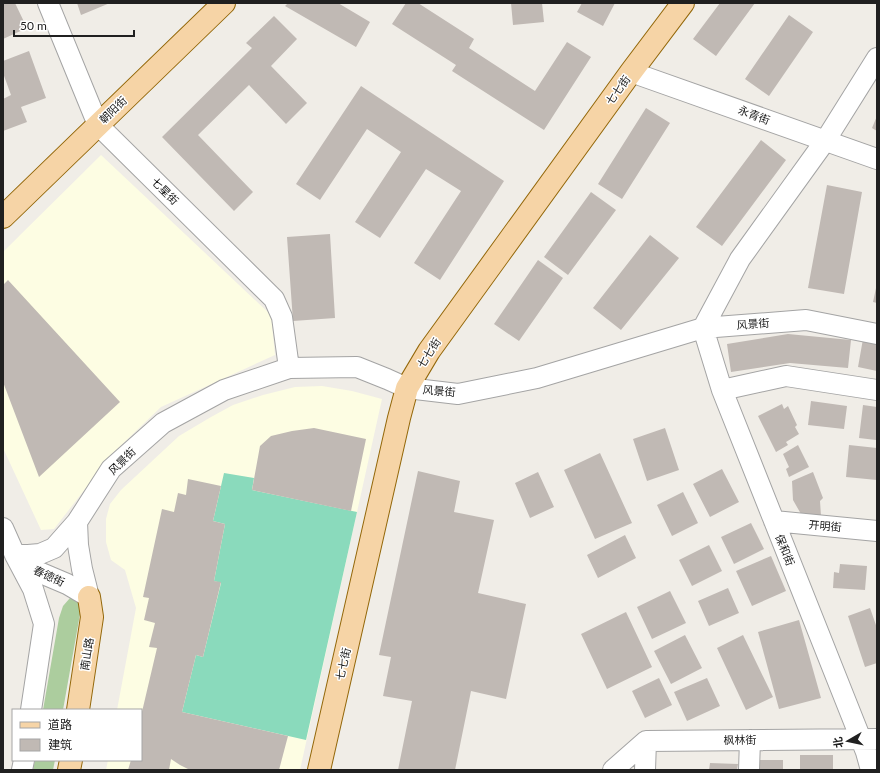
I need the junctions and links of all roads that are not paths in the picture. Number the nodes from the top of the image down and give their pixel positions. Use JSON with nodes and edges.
{"nodes":[{"id":1,"x":48,"y":3,"type":"edge"},
{"id":2,"x":683,"y":3,"type":"edge"},
{"id":3,"x":221,"y":5,"type":"edge"},
{"id":4,"x":877,"y":58,"type":"edge"},
{"id":5,"x":631,"y":72,"type":"junction"},
{"id":6,"x":98,"y":125,"type":"junction"},
{"id":7,"x":825,"y":141,"type":"junction"},
{"id":8,"x":877,"y":159,"type":"edge"},
{"id":9,"x":3,"y":217,"type":"edge"},
{"id":10,"x":703,"y":328,"type":"junction"},
{"id":11,"x":877,"y":334,"type":"edge"},
{"id":12,"x":289,"y":368,"type":"junction"},
{"id":13,"x":407,"y":388,"type":"junction"},
{"id":14,"x":722,"y":390,"type":"junction"},
{"id":15,"x":877,"y":390,"type":"edge"},
{"id":16,"x":774,"y":521,"type":"junction"},
{"id":17,"x":77,"y":522,"type":"junction"},
{"id":18,"x":3,"y":528,"type":"edge"},
{"id":19,"x":877,"y":531,"type":"edge"},
{"id":20,"x":15,"y":555,"type":"junction"},
{"id":21,"x":89,"y":597,"type":"junction"},
{"id":22,"x":31,"y":709,"type":"edge"},
{"id":23,"x":78,"y":709,"type":"edge"},
{"id":24,"x":869,"y":739,"type":"edge"},
{"id":25,"x":750,"y":740,"type":"junction"},
{"id":26,"x":646,"y":741,"type":"junction"},
{"id":27,"x":319,"y":770,"type":"edge"},
{"id":28,"x":613,"y":770,"type":"edge"},
{"id":29,"x":645,"y":770,"type":"edge"},
{"id":30,"x":749,"y":770,"type":"edge"},
{"id":31,"x":871,"y":770,"type":"edge"}],
"edges":[{"from":1,"to":6,"type":"street","name":"七星街"},
{"from":2,"to":5,"type":"main road","name":"七七街"},
{"from":3,"to":6,"type":"main road","name":"朝阳街"},
{"from":4,"to":7,"type":"street"},
{"from":5,"to":7,"type":"street","name":"永青街"},
{"from":5,"to":13,"type":"main road","name":"七七街"},
{"from":6,"to":9,"type":"main road","name":"朝阳街"},
{"from":6,"to":12,"type":"street","name":"七星街"},
{"from":7,"to":8,"type":"street","name":"永青街"},
{"from":7,"to":10,"type":"street"},
{"from":10,"to":11,"type":"street","name":"风景街"},
{"from":10,"to":13,"type":"street","name":"风景街"},
{"from":10,"to":14,"type":"street","name":"保和街"},
{"from":12,"to":13,"type":"street","name":"风景街"},
{"from":12,"to":17,"type":"street","name":"风景街"},
{"from":13,"to":27,"type":"main road","name":"七七街"},
{"from":14,"to":15,"type":"street"},
{"from":14,"to":16,"type":"street","name":"保和街"},
{"from":16,"to":19,"type":"street","name":"开明街"},
{"from":16,"to":24,"type":"street","name":"保和街"},
{"from":17,"to":20,"type":"street","name":"风景街"},
{"from":17,"to":21,"type":"street"},
{"from":18,"to":20,"type":"street","name":"春德街"},
{"from":20,"to":21,"type":"street","name":"春德街"},
{"from":20,"to":22,"type":"street"},
{"from":21,"to":23,"type":"main road","name":"南山路"},
{"from":24,"to":25,"type":"street","name":"枫林街"},
{"from":24,"to":31,"type":"street","name":"保和街"},
{"from":25,"to":26,"type":"street","name":"枫林街"},
{"from":25,"to":30,"type":"street"},
{"from":26,"to":28,"type":"street"},
{"from":26,"to":29,"type":"street"}]}
